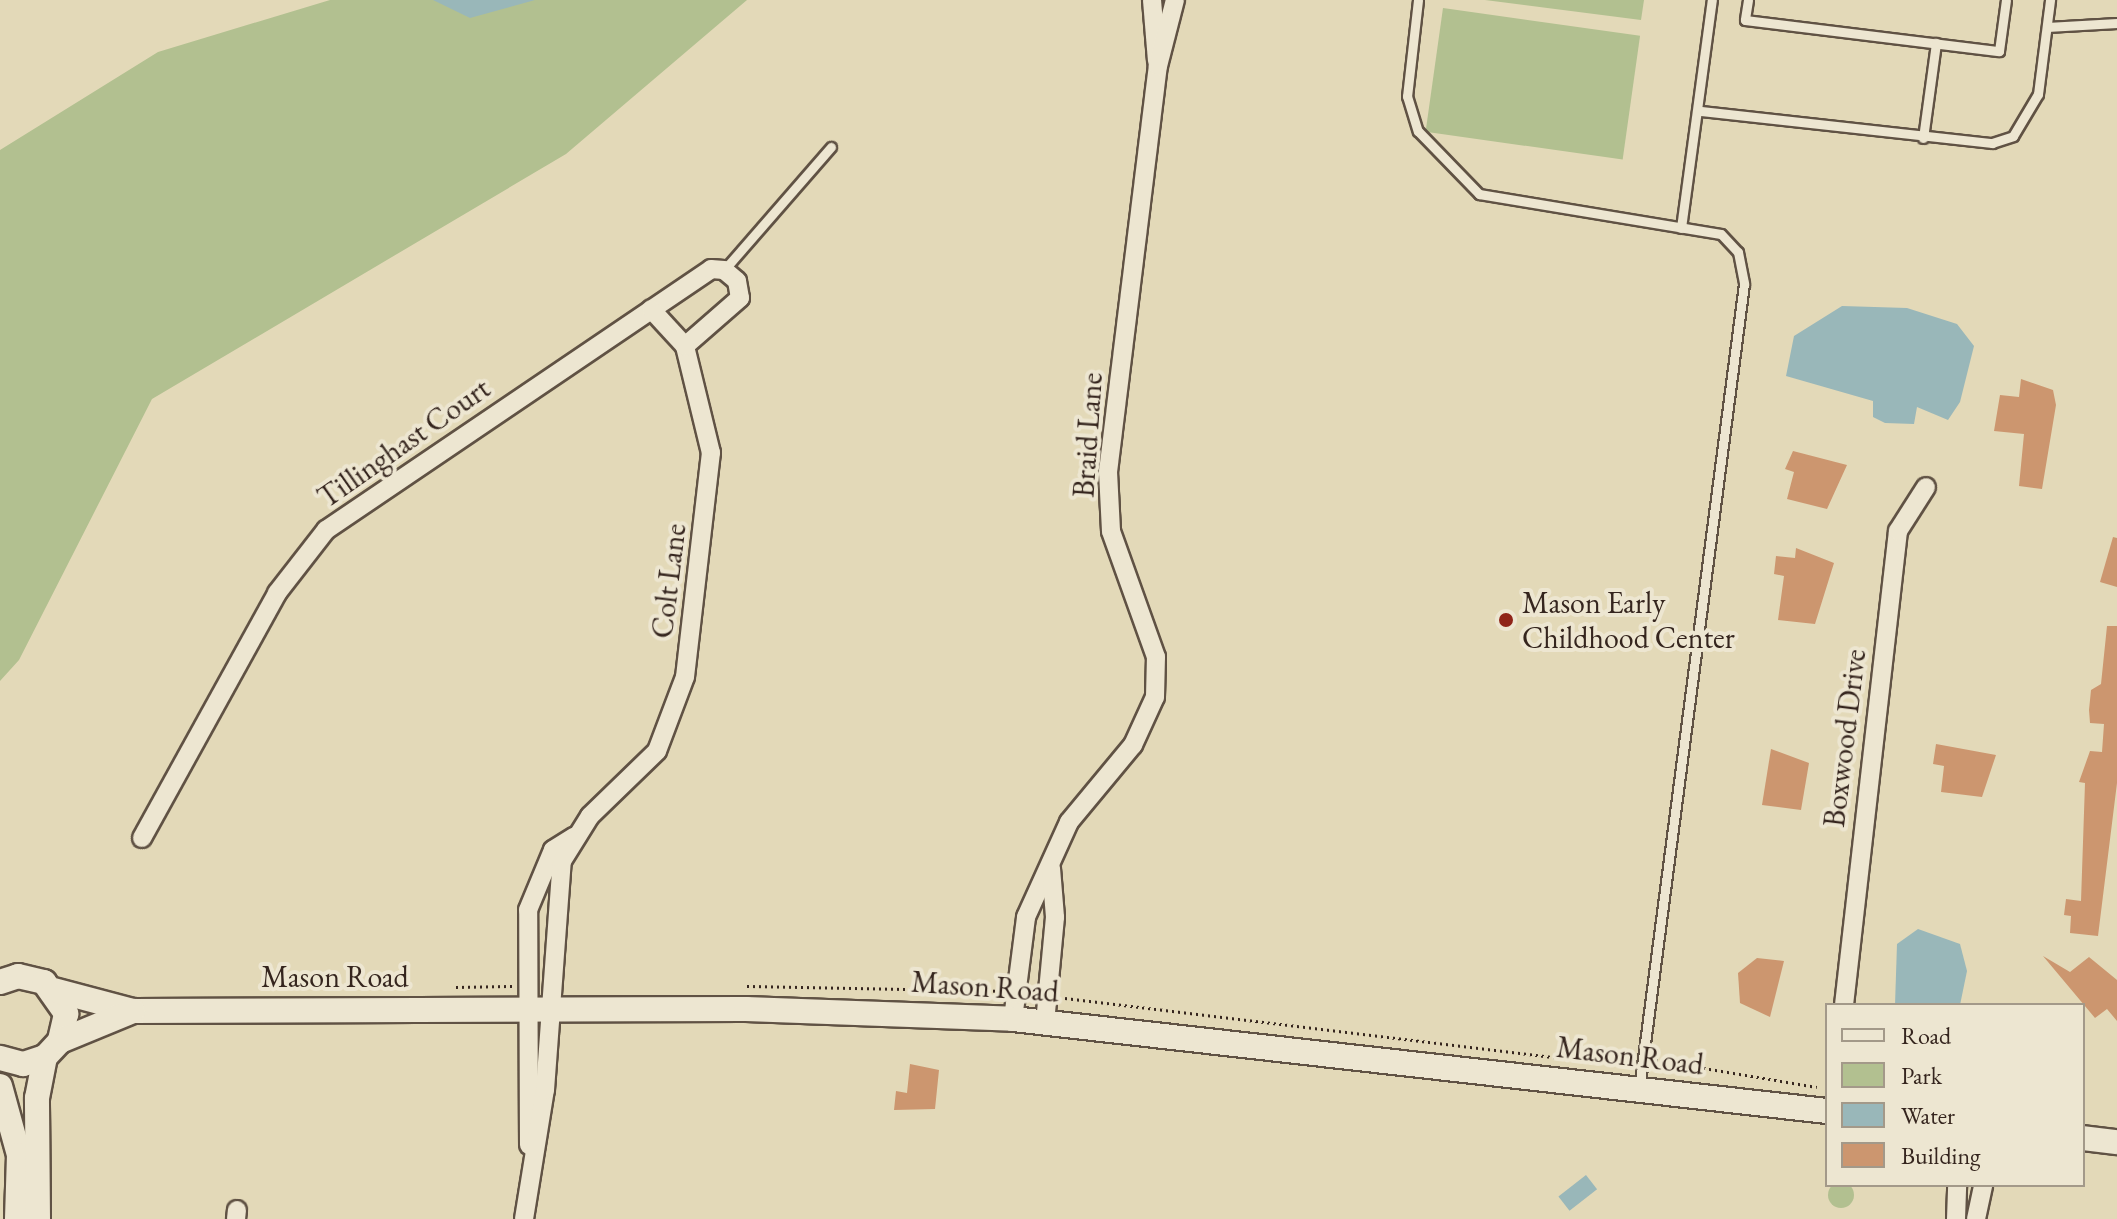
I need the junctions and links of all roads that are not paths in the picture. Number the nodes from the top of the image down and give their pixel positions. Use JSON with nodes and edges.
{"nodes":[{"id":1,"x":1152,"y":0,"type":"edge"},
{"id":2,"x":1175,"y":0,"type":"edge"},
{"id":3,"x":1418,"y":0,"type":"edge"},
{"id":4,"x":1712,"y":0,"type":"edge"},
{"id":5,"x":1748,"y":0,"type":"edge"},
{"id":6,"x":2006,"y":0,"type":"edge"},
{"id":7,"x":2050,"y":0,"type":"edge"},
{"id":8,"x":2117,"y":23,"type":"edge"},
{"id":9,"x":2047,"y":27,"type":"junction"},
{"id":10,"x":1936,"y":43,"type":"junction"},
{"id":11,"x":1158,"y":66,"type":"junction"},
{"id":12,"x":1701,"y":111,"type":"junction"},
{"id":13,"x":1923,"y":138,"type":"junction"},
{"id":14,"x":831,"y":147,"type":"dead end"},
{"id":15,"x":1681,"y":228,"type":"junction"},
{"id":16,"x":724,"y":270,"type":"junction"},
{"id":17,"x":651,"y":309,"type":"junction"},
{"id":18,"x":685,"y":346,"type":"junction"},
{"id":19,"x":1926,"y":487,"type":"dead end"},
{"id":20,"x":574,"y":837,"type":"junction"},
{"id":21,"x":142,"y":838,"type":"dead end"},
{"id":22,"x":1051,"y":865,"type":"junction"},
{"id":23,"x":0,"y":982,"type":"edge"},
{"id":24,"x":54,"y":990,"type":"junction"},
{"id":25,"x":1844,"y":1003,"type":"edge"},
{"id":26,"x":524,"y":1008,"type":"junction"},
{"id":27,"x":552,"y":1008,"type":"junction"},
{"id":28,"x":133,"y":1011,"type":"junction"},
{"id":29,"x":1013,"y":1019,"type":"junction"},
{"id":30,"x":1045,"y":1023,"type":"junction"},
{"id":31,"x":53,"y":1049,"type":"junction"},
{"id":32,"x":0,"y":1058,"type":"edge"},
{"id":33,"x":0,"y":1086,"type":"edge"},
{"id":34,"x":1639,"y":1089,"type":"junction"},
{"id":35,"x":1825,"y":1111,"type":"edge"},
{"id":36,"x":2085,"y":1138,"type":"edge"},
{"id":37,"x":2117,"y":1142,"type":"edge"},
{"id":38,"x":531,"y":1164,"type":"junction"},
{"id":39,"x":1957,"y":1187,"type":"edge"},
{"id":40,"x":1983,"y":1187,"type":"edge"},
{"id":41,"x":17,"y":1219,"type":"edge"},
{"id":42,"x":38,"y":1219,"type":"edge"},
{"id":43,"x":524,"y":1219,"type":"edge"},
{"id":44,"x":1956,"y":1219,"type":"edge"},
{"id":45,"x":1976,"y":1219,"type":"edge"}],
"edges":[{"from":1,"to":11,"type":"street","name":"Braid Lane"},
{"from":2,"to":11,"type":"street","name":"Braid Lane"},
{"from":3,"to":15,"type":"lane"},
{"from":4,"to":12,"type":"lane"},
{"from":5,"to":10,"type":"lane"},
{"from":6,"to":10,"type":"lane"},
{"from":7,"to":9,"type":"lane"},
{"from":8,"to":9,"type":"lane"},
{"from":9,"to":13,"type":"lane"},
{"from":10,"to":13,"type":"lane"},
{"from":11,"to":22,"type":"street","name":"Braid Lane"},
{"from":12,"to":13,"type":"lane"},
{"from":12,"to":15,"type":"lane"},
{"from":14,"to":16,"type":"lane"},
{"from":15,"to":34,"type":"lane"},
{"from":16,"to":17,"type":"street","name":"Tillinghast Court"},
{"from":16,"to":18,"type":"street"},
{"from":17,"to":18,"type":"street","name":"Colt Lane"},
{"from":17,"to":21,"type":"street","name":"Tillinghast Court"},
{"from":18,"to":20,"type":"street","name":"Colt Lane"},
{"from":19,"to":25,"type":"street","name":"Boxwood Drive"},
{"from":20,"to":26,"type":"street","name":"Colt Lane"},
{"from":20,"to":27,"type":"street","name":"Colt Lane"},
{"from":22,"to":29,"type":"street","name":"Braid Lane"},
{"from":22,"to":30,"type":"street","name":"Braid Lane"},
{"from":23,"to":24,"type":"main road","name":"Mason Road"},
{"from":24,"to":28,"type":"main road","name":"Mason Road"},
{"from":24,"to":31,"type":"main road"},
{"from":26,"to":27,"type":"main road","name":"Mason Road"},
{"from":26,"to":28,"type":"main road","name":"Mason Road"},
{"from":26,"to":38,"type":"street","name":"Colt Lane"},
{"from":27,"to":29,"type":"main road","name":"Mason Road"},
{"from":27,"to":38,"type":"street","name":"Colt Lane"},
{"from":28,"to":31,"type":"main road","name":"Mason Road"},
{"from":29,"to":30,"type":"main road","name":"Mason Road"},
{"from":30,"to":34,"type":"main road","name":"Mason Road"},
{"from":31,"to":32,"type":"main road","name":"Mason Road"},
{"from":31,"to":42,"type":"main road"},
{"from":33,"to":41,"type":"main road"},
{"from":34,"to":35,"type":"main road","name":"Mason Road"},
{"from":36,"to":37,"type":"main road"},
{"from":38,"to":43,"type":"street"},
{"from":39,"to":44,"type":"street"},
{"from":40,"to":45,"type":"street"}]}
